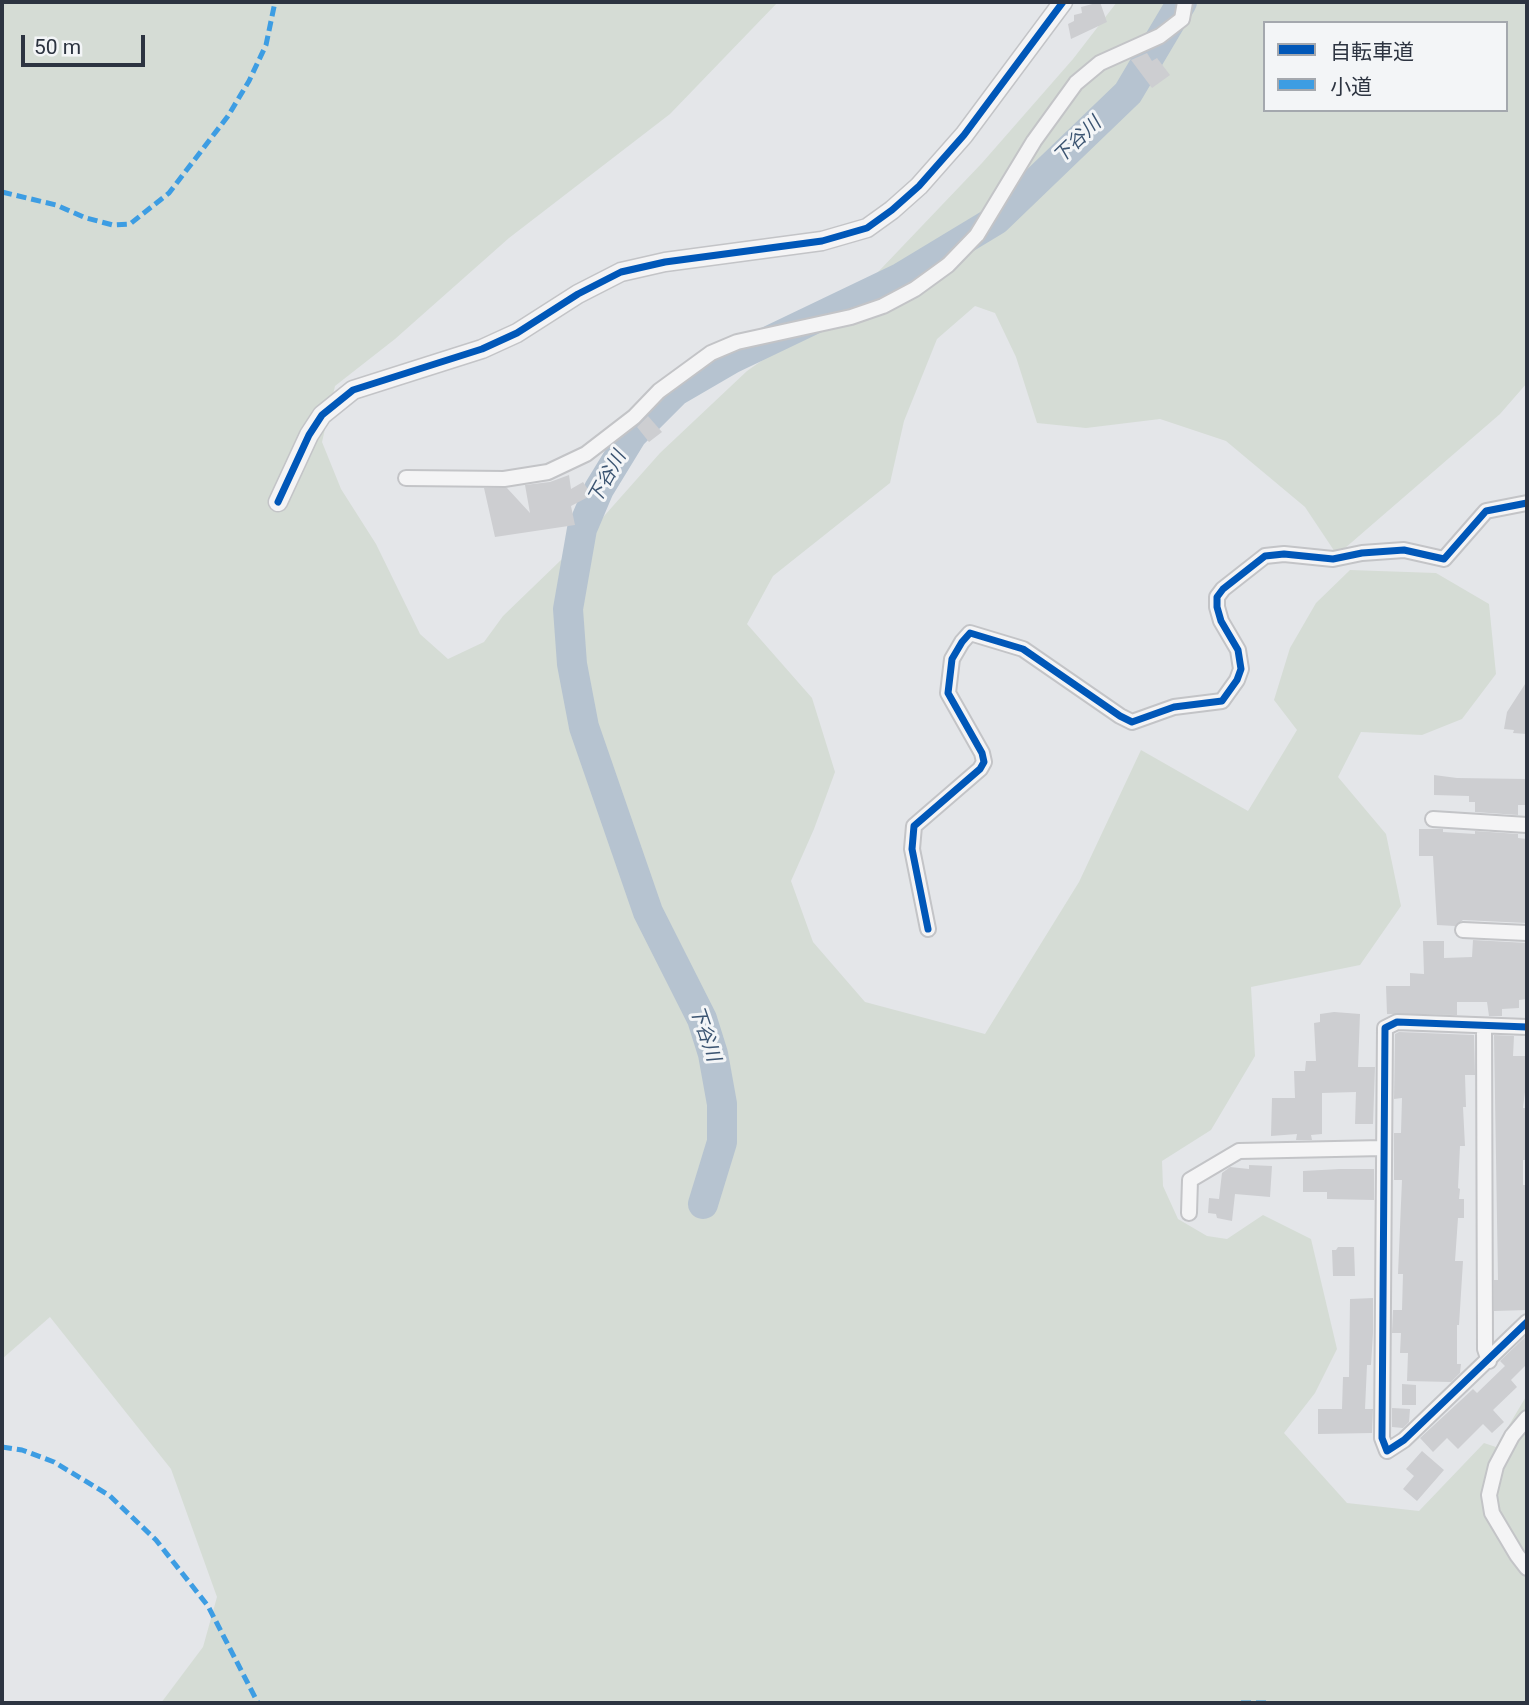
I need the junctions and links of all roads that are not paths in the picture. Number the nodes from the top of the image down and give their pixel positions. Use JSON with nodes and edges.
{"nodes":[{"id":1,"x":1063,"y":2,"type":"edge"},
{"id":2,"x":1185,"y":2,"type":"edge"},
{"id":3,"x":406,"y":478,"type":"dead end"},
{"id":4,"x":278,"y":502,"type":"dead end"},
{"id":5,"x":1527,"y":503,"type":"edge"},
{"id":6,"x":1433,"y":819,"type":"dead end"},
{"id":7,"x":1527,"y":825,"type":"edge"},
{"id":8,"x":928,"y":929,"type":"dead end"},
{"id":9,"x":1463,"y":930,"type":"dead end"},
{"id":10,"x":1527,"y":933,"type":"edge"},
{"id":11,"x":1484,"y":1027,"type":"junction"},
{"id":12,"x":1527,"y":1027,"type":"edge"},
{"id":13,"x":1383,"y":1148,"type":"junction"},
{"id":14,"x":1189,"y":1213,"type":"dead end"},
{"id":15,"x":1527,"y":1322,"type":"edge"},
{"id":16,"x":1489,"y":1361,"type":"junction"},
{"id":17,"x":1527,"y":1418,"type":"edge"},
{"id":18,"x":1527,"y":1568,"type":"edge"}],
"edges":[{"from":1,"to":4,"type":"street"},
{"from":2,"to":3,"type":"street"},
{"from":5,"to":8,"type":"street"},
{"from":6,"to":7,"type":"street"},
{"from":9,"to":10,"type":"street"},
{"from":11,"to":12,"type":"street"},
{"from":11,"to":13,"type":"street"},
{"from":11,"to":16,"type":"street"},
{"from":13,"to":14,"type":"street"},
{"from":13,"to":16,"type":"street"},
{"from":15,"to":16,"type":"street"},
{"from":17,"to":18,"type":"street"}]}
